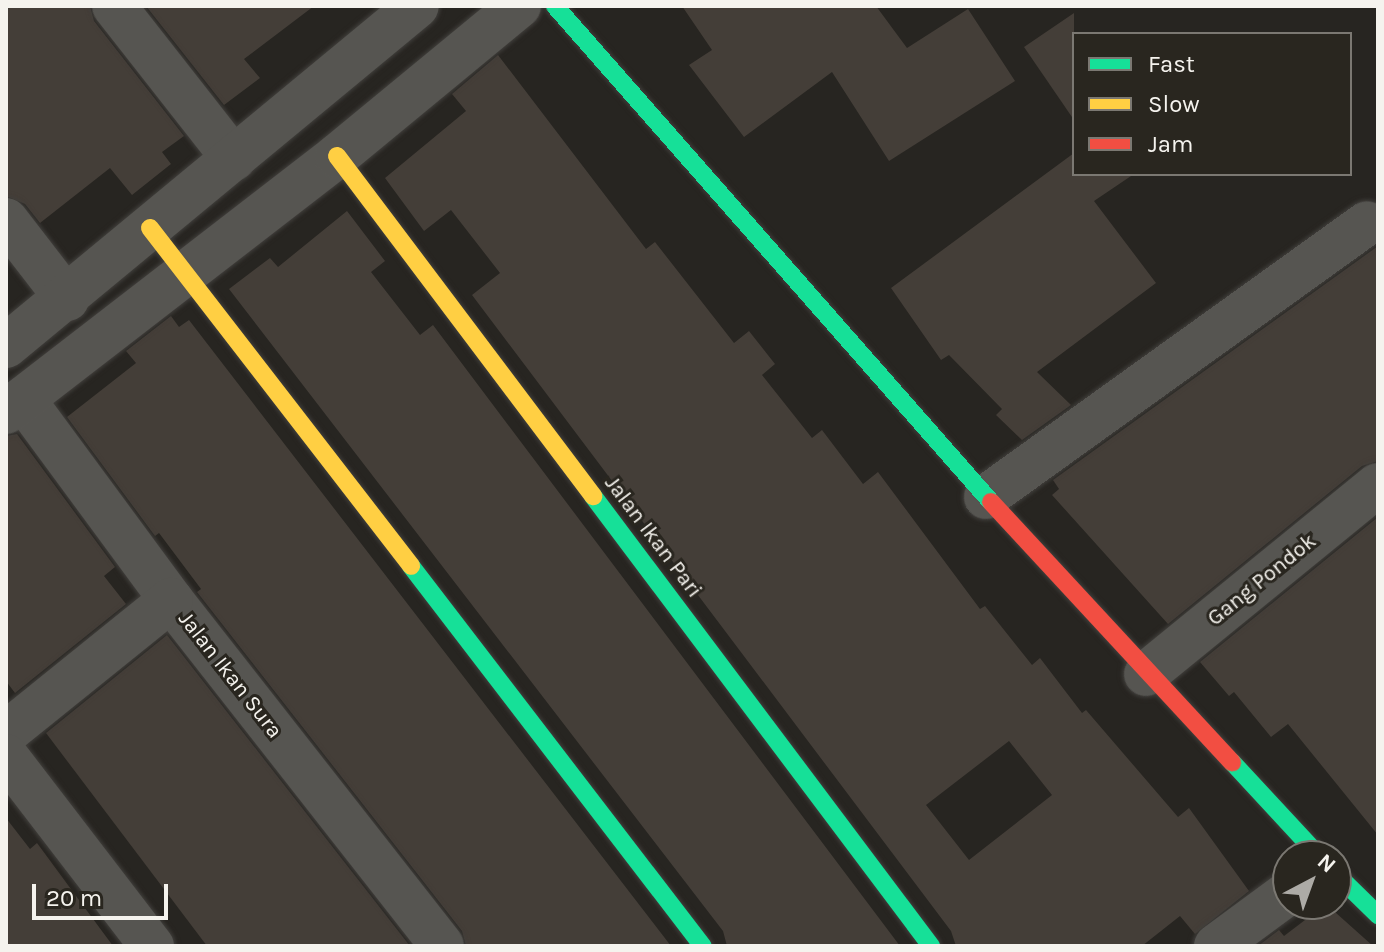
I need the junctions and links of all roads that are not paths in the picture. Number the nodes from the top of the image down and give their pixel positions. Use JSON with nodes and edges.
{"nodes":[{"id":1,"x":114,"y":6,"type":"edge"},
{"id":2,"x":417,"y":6,"type":"edge"},
{"id":3,"x":519,"y":6,"type":"edge"},
{"id":4,"x":555,"y":6,"type":"edge"},
{"id":5,"x":337,"y":156,"type":"junction"},
{"id":6,"x":234,"y":159,"type":"junction"},
{"id":7,"x":6,"y":220,"type":"edge"},
{"id":8,"x":1367,"y":223,"type":"dead end"},
{"id":9,"x":150,"y":228,"type":"junction"},
{"id":10,"x":187,"y":275,"type":"junction"},
{"id":11,"x":67,"y":299,"type":"junction"},
{"id":12,"x":6,"y":346,"type":"edge"},
{"id":13,"x":14,"y":405,"type":"edge"},
{"id":14,"x":1378,"y":485,"type":"edge"},
{"id":15,"x":986,"y":497,"type":"junction"},
{"id":16,"x":171,"y":600,"type":"junction"},
{"id":17,"x":1146,"y":674,"type":"junction"},
{"id":18,"x":6,"y":733,"type":"edge"},
{"id":19,"x":6,"y":756,"type":"edge"},
{"id":20,"x":1304,"y":840,"type":"edge"},
{"id":21,"x":1352,"y":890,"type":"edge"},
{"id":22,"x":1272,"y":905,"type":"edge"},
{"id":23,"x":1378,"y":915,"type":"edge"},
{"id":24,"x":152,"y":946,"type":"edge"},
{"id":25,"x":442,"y":946,"type":"edge"},
{"id":26,"x":703,"y":946,"type":"edge"},
{"id":27,"x":931,"y":946,"type":"edge"},
{"id":28,"x":1216,"y":946,"type":"edge"}],
"edges":[{"from":1,"to":6,"type":"street"},
{"from":2,"to":6,"type":"street"},
{"from":3,"to":5,"type":"street"},
{"from":4,"to":15,"type":"street"},
{"from":5,"to":10,"type":"street"},
{"from":5,"to":27,"type":"street","name":"Jalan Ikan Pari"},
{"from":6,"to":9,"type":"street"},
{"from":7,"to":11,"type":"street"},
{"from":8,"to":15,"type":"street"},
{"from":9,"to":10,"type":"street"},
{"from":9,"to":11,"type":"street"},
{"from":10,"to":13,"type":"street"},
{"from":10,"to":26,"type":"street"},
{"from":11,"to":12,"type":"street"},
{"from":13,"to":16,"type":"street","name":"Jalan Ikan Sura"},
{"from":14,"to":17,"type":"street","name":"Gang Pondok"},
{"from":15,"to":17,"type":"street"},
{"from":16,"to":18,"type":"street"},
{"from":16,"to":25,"type":"street","name":"Jalan Ikan Sura"},
{"from":17,"to":20,"type":"street"},
{"from":19,"to":24,"type":"street"},
{"from":21,"to":23,"type":"street"},
{"from":22,"to":28,"type":"street"}]}
